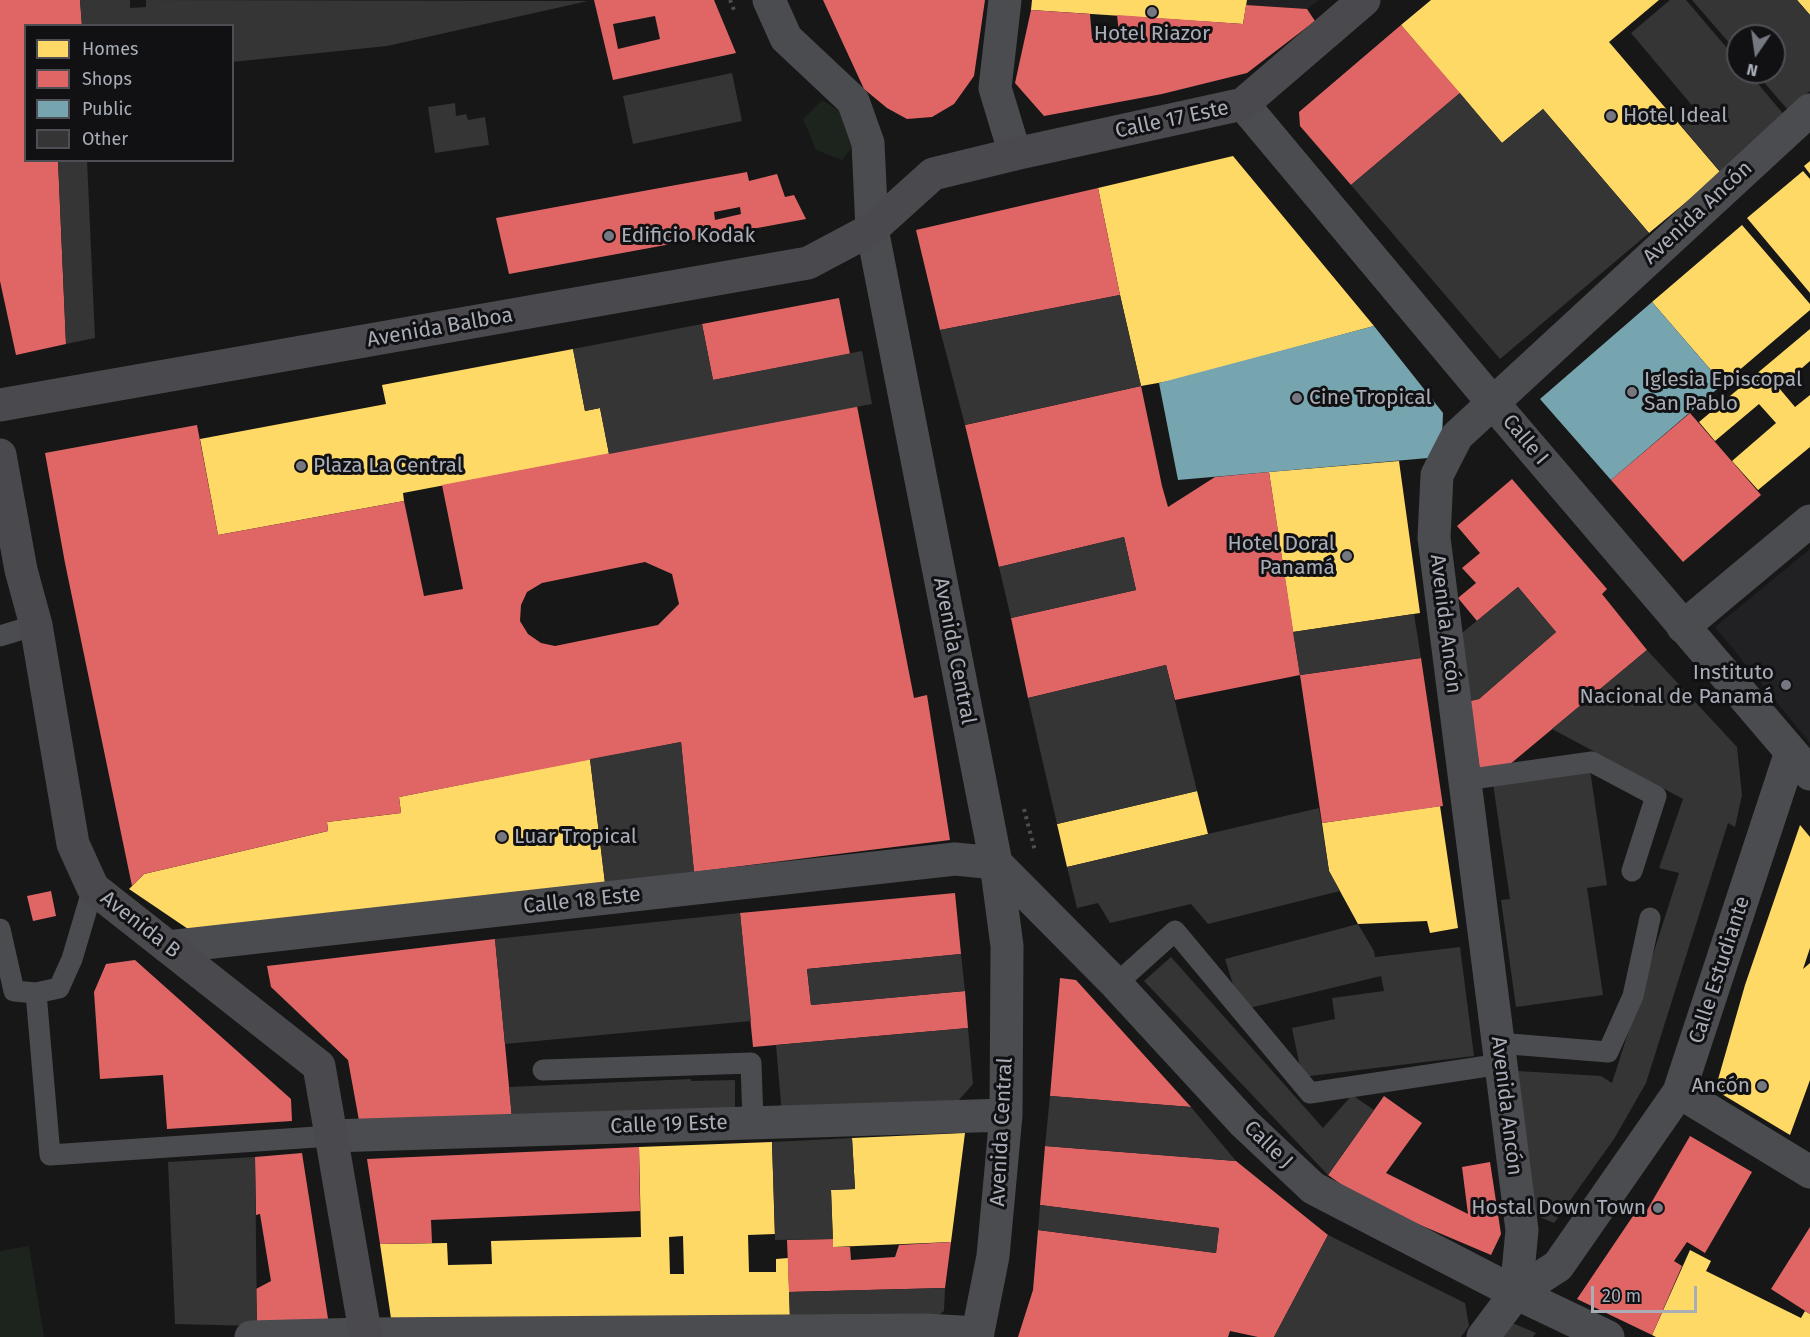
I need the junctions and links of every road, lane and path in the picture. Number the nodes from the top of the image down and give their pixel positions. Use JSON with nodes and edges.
{"nodes":[{"id":1,"x":769,"y":0,"type":"edge"},
{"id":2,"x":1005,"y":0,"type":"edge"},
{"id":3,"x":1364,"y":0,"type":"edge"},
{"id":4,"x":1244,"y":104,"type":"junction"},
{"id":5,"x":1810,"y":110,"type":"edge"},
{"id":6,"x":1015,"y":154,"type":"junction"},
{"id":7,"x":872,"y":229,"type":"junction"},
{"id":8,"x":1493,"y":403,"type":"junction"},
{"id":9,"x":0,"y":405,"type":"edge"},
{"id":10,"x":0,"y":455,"type":"edge"},
{"id":11,"x":1810,"y":521,"type":"edge"},
{"id":12,"x":36,"y":625,"type":"junction"},
{"id":13,"x":1683,"y":627,"type":"junction"},
{"id":14,"x":0,"y":636,"type":"edge"},
{"id":15,"x":1801,"y":763,"type":"edge"},
{"id":16,"x":1465,"y":780,"type":"junction"},
{"id":17,"x":996,"y":863,"type":"junction"},
{"id":18,"x":1632,"y":871,"type":"dead end"},
{"id":19,"x":93,"y":888,"type":"junction"},
{"id":20,"x":1650,"y":918,"type":"dead end"},
{"id":21,"x":0,"y":929,"type":"edge"},
{"id":22,"x":168,"y":947,"type":"junction"},
{"id":23,"x":1116,"y":984,"type":"junction"},
{"id":24,"x":36,"y":993,"type":"junction"},
{"id":25,"x":1500,"y":1054,"type":"junction"},
{"id":26,"x":543,"y":1070,"type":"dead end"},
{"id":27,"x":1679,"y":1092,"type":"junction"},
{"id":28,"x":1006,"y":1115,"type":"junction"},
{"id":29,"x":753,"y":1123,"type":"junction"},
{"id":30,"x":332,"y":1136,"type":"junction"},
{"id":31,"x":1810,"y":1172,"type":"edge"},
{"id":32,"x":1516,"y":1293,"type":"junction"},
{"id":33,"x":1589,"y":1333,"type":"edge"},
{"id":34,"x":365,"y":1335,"type":"edge"},
{"id":35,"x":977,"y":1335,"type":"edge"},
{"id":36,"x":251,"y":1337,"type":"edge"},
{"id":37,"x":1483,"y":1337,"type":"edge"}],
"edges":[{"from":1,"to":7,"type":"street","name":"Avenida Central"},
{"from":2,"to":6,"type":"street"},
{"from":3,"to":4,"type":"street","name":"Calle 17 Este"},
{"from":4,"to":6,"type":"street","name":"Calle 17 Este"},
{"from":4,"to":8,"type":"street","name":"Calle I"},
{"from":5,"to":8,"type":"street","name":"Avenida Ancón"},
{"from":6,"to":7,"type":"street","name":"Calle 17 Este"},
{"from":7,"to":9,"type":"street","name":"Avenida Balboa"},
{"from":7,"to":17,"type":"street","name":"Avenida Central"},
{"from":8,"to":13,"type":"street","name":"Calle I"},
{"from":8,"to":16,"type":"street","name":"Avenida Ancón"},
{"from":10,"to":12,"type":"street","name":"Avenida B"},
{"from":11,"to":13,"type":"street"},
{"from":12,"to":14,"type":"lane"},
{"from":12,"to":19,"type":"street","name":"Avenida B"},
{"from":13,"to":15,"type":"street","name":"Calle I"},
{"from":15,"to":27,"type":"street","name":"Calle Estudiante"},
{"from":16,"to":18,"type":"lane"},
{"from":16,"to":25,"type":"street","name":"Avenida Ancón"},
{"from":17,"to":22,"type":"street","name":"Calle 18 Este"},
{"from":17,"to":23,"type":"street","name":"Calle J"},
{"from":17,"to":28,"type":"street","name":"Avenida Central"},
{"from":19,"to":22,"type":"street","name":"Avenida B"},
{"from":19,"to":24,"type":"lane"},
{"from":20,"to":25,"type":"lane"},
{"from":21,"to":24,"type":"lane"},
{"from":22,"to":30,"type":"street","name":"Avenida B"},
{"from":23,"to":25,"type":"lane"},
{"from":23,"to":32,"type":"street","name":"Calle J"},
{"from":24,"to":30,"type":"lane"},
{"from":25,"to":32,"type":"street","name":"Avenida Ancón"},
{"from":26,"to":29,"type":"lane"},
{"from":27,"to":31,"type":"street"},
{"from":27,"to":32,"type":"street","name":"Calle Estudiante"},
{"from":28,"to":29,"type":"street","name":"Calle 19 Este"},
{"from":28,"to":35,"type":"street","name":"Avenida Central"},
{"from":29,"to":30,"type":"street","name":"Calle 19 Este"},
{"from":30,"to":34,"type":"street","name":"Avenida B"},
{"from":32,"to":33,"type":"street","name":"Calle J"},
{"from":32,"to":37,"type":"street","name":"Calle Estudiante"},
{"from":34,"to":35,"type":"street"},
{"from":34,"to":36,"type":"street"}]}
